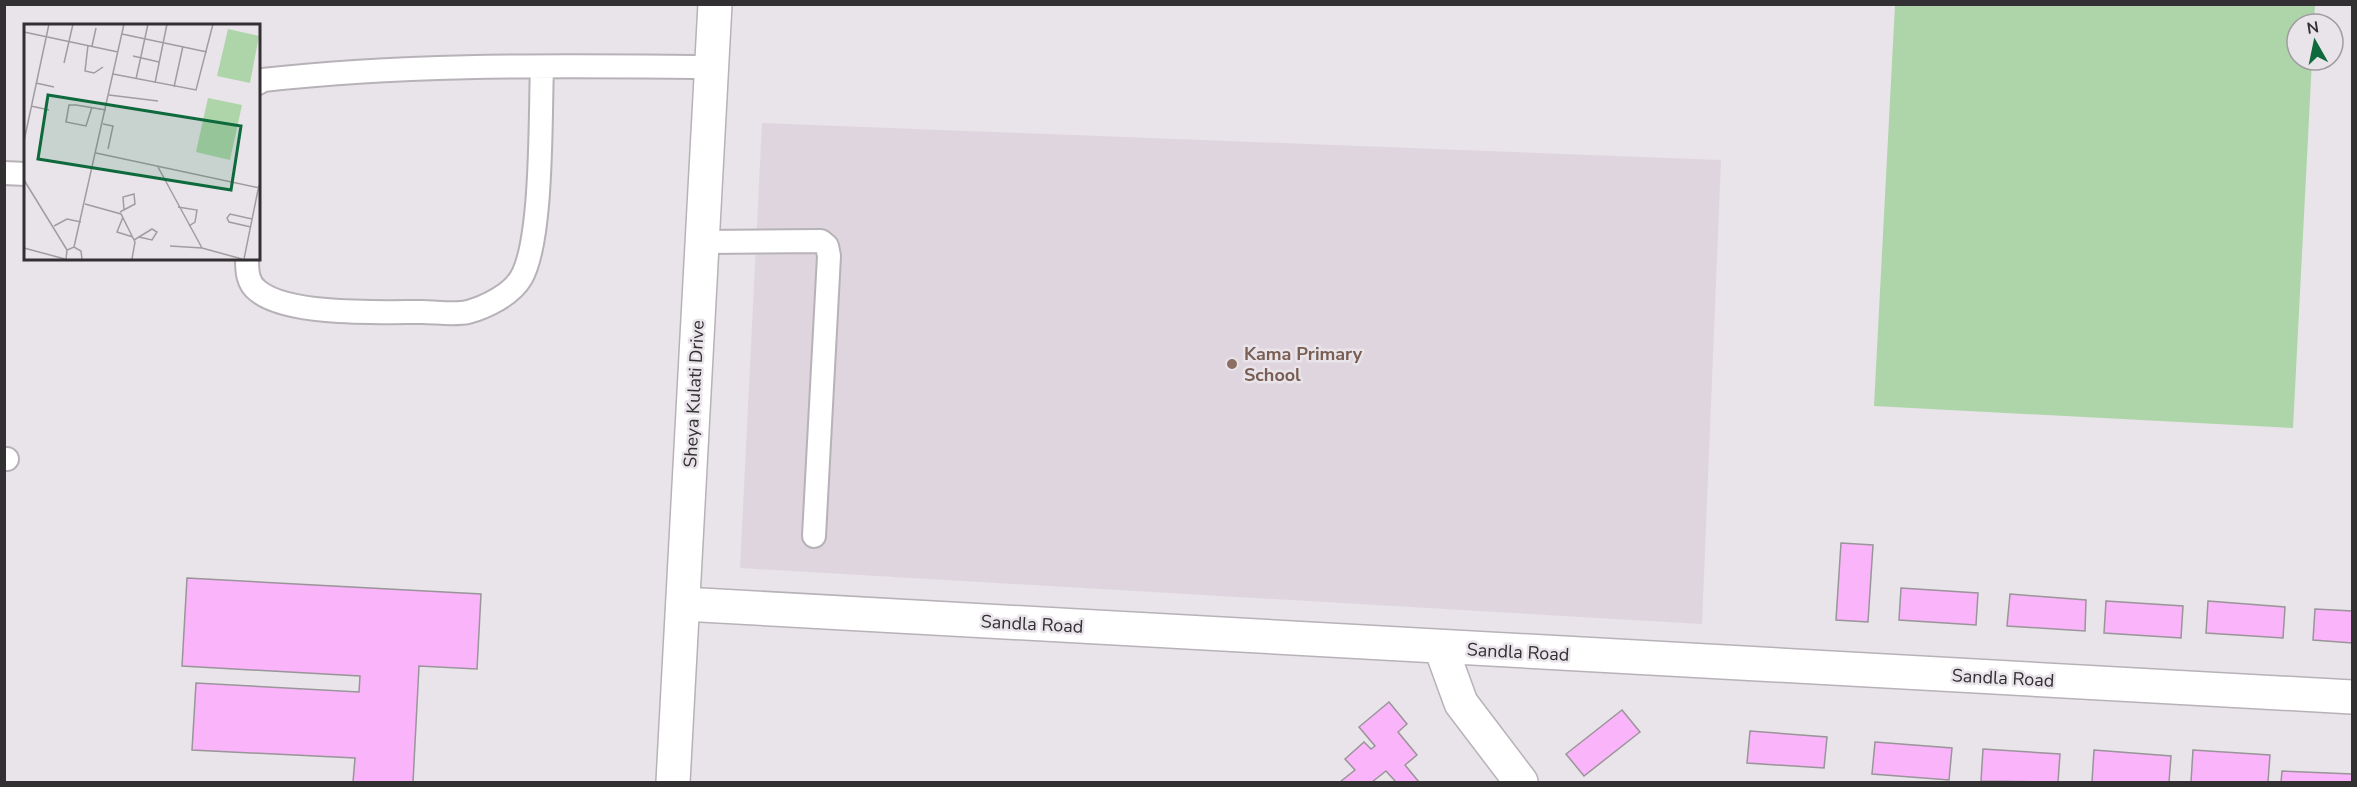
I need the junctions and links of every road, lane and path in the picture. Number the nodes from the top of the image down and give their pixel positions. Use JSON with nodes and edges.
{"nodes":[{"id":1,"x":715,"y":4,"type":"edge"},
{"id":2,"x":542,"y":67,"type":"junction"},
{"id":3,"x":711,"y":67,"type":"junction"},
{"id":4,"x":260,"y":82,"type":"edge"},
{"id":5,"x":4,"y":173,"type":"edge"},
{"id":6,"x":24,"y":174,"type":"edge"},
{"id":7,"x":702,"y":242,"type":"junction"},
{"id":8,"x":247,"y":260,"type":"edge"},
{"id":9,"x":814,"y":536,"type":"dead end"},
{"id":10,"x":683,"y":604,"type":"junction"},
{"id":11,"x":1441,"y":648,"type":"junction"},
{"id":12,"x":2352,"y":697,"type":"edge"},
{"id":13,"x":673,"y":783,"type":"edge"},
{"id":14,"x":1521,"y":783,"type":"edge"}],
"edges":[{"from":1,"to":3,"type":"street","name":"Sheya Kulati Drive"},
{"from":2,"to":3,"type":"lane"},
{"from":2,"to":4,"type":"lane"},
{"from":2,"to":8,"type":"lane"},
{"from":3,"to":7,"type":"street","name":"Sheya Kulati Drive"},
{"from":5,"to":6,"type":"lane"},
{"from":7,"to":9,"type":"lane"},
{"from":7,"to":10,"type":"street","name":"Sheya Kulati Drive"},
{"from":10,"to":11,"type":"street","name":"Sandla Road"},
{"from":10,"to":13,"type":"street","name":"Sheya Kulati Drive"},
{"from":11,"to":12,"type":"street","name":"Sandla Road"},
{"from":11,"to":14,"type":"street"}]}
